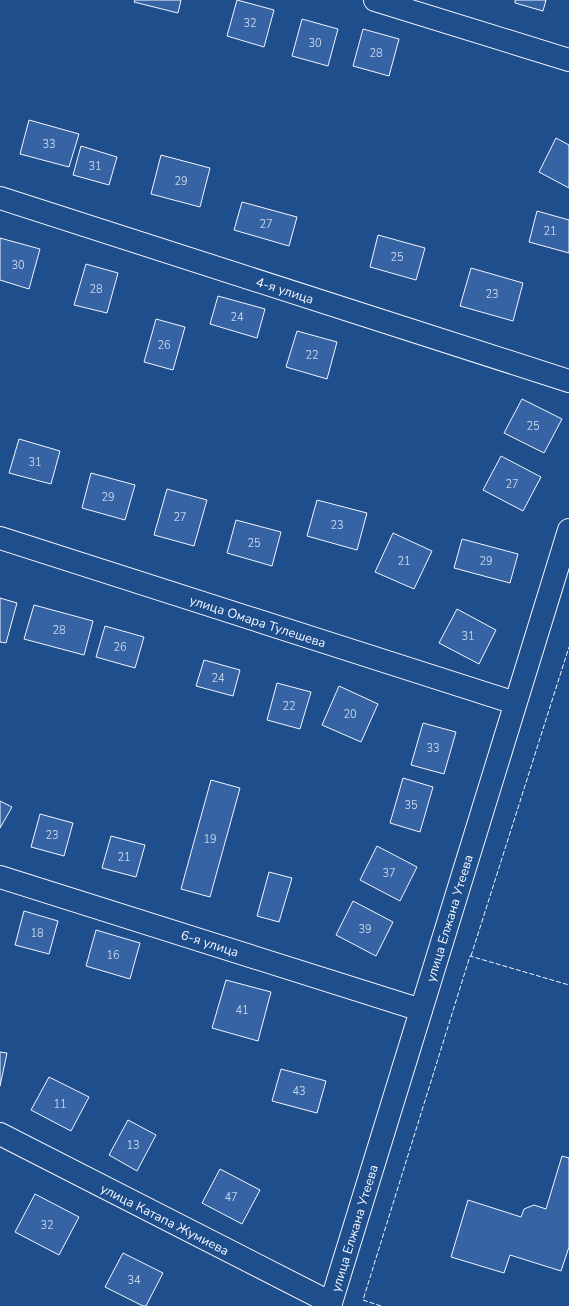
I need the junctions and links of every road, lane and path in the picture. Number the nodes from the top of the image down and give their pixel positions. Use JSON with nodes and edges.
{"nodes":[{"id":1,"x":375,"y":0,"type":"edge"},
{"id":2,"x":569,"y":60,"type":"edge"},
{"id":3,"x":0,"y":198,"type":"edge"},
{"id":4,"x":569,"y":381,"type":"edge"},
{"id":5,"x":569,"y":530,"type":"edge"},
{"id":6,"x":0,"y":538,"type":"edge"},
{"id":7,"x":516,"y":704,"type":"junction"},
{"id":8,"x":0,"y":877,"type":"edge"},
{"id":9,"x":421,"y":1010,"type":"junction"},
{"id":10,"x":0,"y":1134,"type":"edge"},
{"id":11,"x":330,"y":1305,"type":"edge"}],
"edges":[{"from":1,"to":2,"type":"street"},
{"from":3,"to":4,"type":"street","name":"4-я улица"},
{"from":5,"to":7,"type":"street","name":"улица Елжана Утеева"},
{"from":6,"to":7,"type":"street","name":"улица Омара Тулешева"},
{"from":7,"to":9,"type":"street","name":"улица Елжана Утеева"},
{"from":8,"to":9,"type":"street","name":"6-я улица"},
{"from":9,"to":11,"type":"street","name":"улица Елжана Утеева"},
{"from":10,"to":11,"type":"street","name":"улица Катапа Жумиева"}]}
